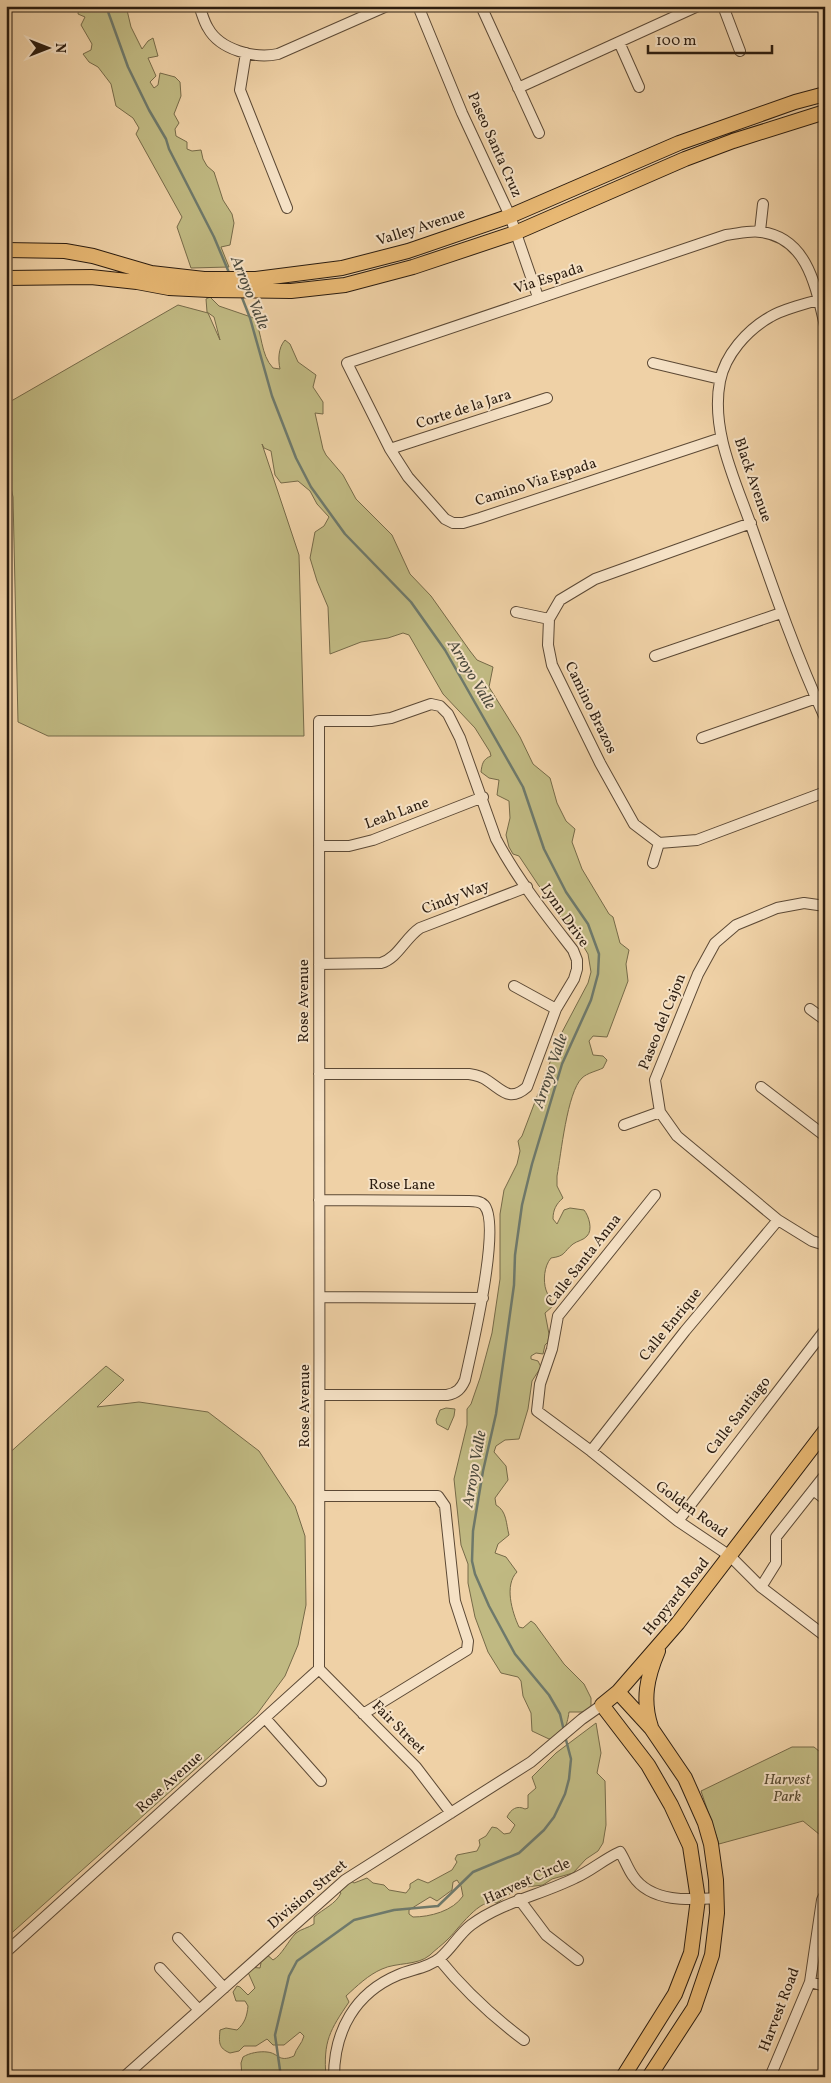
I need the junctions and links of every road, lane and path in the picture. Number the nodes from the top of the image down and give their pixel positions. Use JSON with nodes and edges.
{"nodes":[{"id":1,"x":199,"y":6,"type":"edge"},
{"id":2,"x":387,"y":6,"type":"edge"},
{"id":3,"x":418,"y":6,"type":"edge"},
{"id":4,"x":481,"y":6,"type":"edge"},
{"id":5,"x":698,"y":6,"type":"edge"},
{"id":6,"x":723,"y":6,"type":"edge"},
{"id":7,"x":620,"y":42,"type":"junction"},
{"id":8,"x":740,"y":51,"type":"dead end"},
{"id":9,"x":246,"y":53,"type":"junction"},
{"id":10,"x":638,"y":87,"type":"dead end"},
{"id":11,"x":518,"y":88,"type":"junction"},
{"id":12,"x":825,"y":94,"type":"edge"},
{"id":13,"x":825,"y":112,"type":"edge"},
{"id":14,"x":539,"y":134,"type":"dead end"},
{"id":15,"x":763,"y":204,"type":"dead end"},
{"id":16,"x":287,"y":208,"type":"dead end"},
{"id":17,"x":510,"y":216,"type":"junction"},
{"id":18,"x":515,"y":232,"type":"junction"},
{"id":19,"x":760,"y":232,"type":"junction"},
{"id":20,"x":6,"y":250,"type":"edge"},
{"id":21,"x":6,"y":278,"type":"edge"},
{"id":22,"x":207,"y":285,"type":"junction"},
{"id":23,"x":259,"y":285,"type":"junction"},
{"id":24,"x":538,"y":297,"type":"junction"},
{"id":25,"x":822,"y":299,"type":"edge"},
{"id":26,"x":825,"y":326,"type":"edge"},
{"id":27,"x":653,"y":363,"type":"dead end"},
{"id":28,"x":720,"y":379,"type":"junction"},
{"id":29,"x":547,"y":398,"type":"dead end"},
{"id":30,"x":721,"y":438,"type":"junction"},
{"id":31,"x":390,"y":449,"type":"junction"},
{"id":32,"x":751,"y":523,"type":"junction"},
{"id":33,"x":516,"y":612,"type":"dead end"},
{"id":34,"x":781,"y":613,"type":"junction"},
{"id":35,"x":550,"y":619,"type":"junction"},
{"id":36,"x":655,"y":656,"type":"dead end"},
{"id":37,"x":820,"y":697,"type":"edge"},
{"id":38,"x":440,"y":706,"type":"joint"},
{"id":39,"x":825,"y":718,"type":"edge"},
{"id":40,"x":702,"y":738,"type":"dead end"},
{"id":41,"x":825,"y":792,"type":"edge"},
{"id":42,"x":482,"y":797,"type":"junction"},
{"id":43,"x":659,"y":843,"type":"junction"},
{"id":44,"x":319,"y":846,"type":"junction"},
{"id":45,"x":653,"y":863,"type":"dead end"},
{"id":46,"x":526,"y":887,"type":"junction"},
{"id":47,"x":825,"y":906,"type":"edge"},
{"id":48,"x":319,"y":964,"type":"junction"},
{"id":49,"x":514,"y":986,"type":"dead end"},
{"id":50,"x":556,"y":1009,"type":"junction"},
{"id":51,"x":810,"y":1009,"type":"dead end"},
{"id":52,"x":825,"y":1020,"type":"edge"},
{"id":53,"x":319,"y":1074,"type":"junction"},
{"id":54,"x":761,"y":1086,"type":"dead end"},
{"id":55,"x":660,"y":1112,"type":"junction"},
{"id":56,"x":624,"y":1125,"type":"dead end"},
{"id":57,"x":825,"y":1136,"type":"edge"},
{"id":58,"x":655,"y":1195,"type":"dead end"},
{"id":59,"x":319,"y":1200,"type":"junction"},
{"id":60,"x":778,"y":1220,"type":"junction"},
{"id":61,"x":825,"y":1245,"type":"edge"},
{"id":62,"x":320,"y":1296,"type":"junction"},
{"id":63,"x":483,"y":1298,"type":"junction"},
{"id":64,"x":825,"y":1330,"type":"edge"},
{"id":65,"x":320,"y":1395,"type":"junction"},
{"id":66,"x":537,"y":1411,"type":"joint"},
{"id":67,"x":825,"y":1431,"type":"edge"},
{"id":68,"x":591,"y":1451,"type":"junction"},
{"id":69,"x":825,"y":1475,"type":"edge"},
{"id":70,"x":813,"y":1490,"type":"junction"},
{"id":71,"x":320,"y":1496,"type":"junction"},
{"id":72,"x":825,"y":1499,"type":"edge"},
{"id":73,"x":678,"y":1521,"type":"junction"},
{"id":74,"x":730,"y":1556,"type":"junction"},
{"id":75,"x":761,"y":1587,"type":"junction"},
{"id":76,"x":825,"y":1636,"type":"edge"},
{"id":77,"x":662,"y":1642,"type":"junction"},
{"id":78,"x":320,"y":1669,"type":"junction"},
{"id":79,"x":618,"y":1692,"type":"junction"},
{"id":80,"x":602,"y":1706,"type":"junction"},
{"id":81,"x":363,"y":1714,"type":"junction"},
{"id":82,"x":265,"y":1718,"type":"junction"},
{"id":83,"x":651,"y":1728,"type":"junction"},
{"id":84,"x":531,"y":1762,"type":"joint"},
{"id":85,"x":321,"y":1780,"type":"dead end"},
{"id":86,"x":451,"y":1813,"type":"junction"},
{"id":87,"x":825,"y":1894,"type":"edge"},
{"id":88,"x":717,"y":1898,"type":"junction"},
{"id":89,"x":519,"y":1899,"type":"junction"},
{"id":90,"x":698,"y":1899,"type":"junction"},
{"id":91,"x":178,"y":1938,"type":"dead end"},
{"id":92,"x":6,"y":1952,"type":"edge"},
{"id":93,"x":439,"y":1959,"type":"junction"},
{"id":94,"x":578,"y":1960,"type":"dead end"},
{"id":95,"x":160,"y":1968,"type":"dead end"},
{"id":96,"x":810,"y":1982,"type":"junction"},
{"id":97,"x":825,"y":1986,"type":"edge"},
{"id":98,"x":224,"y":1988,"type":"junction"},
{"id":99,"x":199,"y":2010,"type":"junction"},
{"id":100,"x":524,"y":2040,"type":"dead end"},
{"id":101,"x":124,"y":2077,"type":"edge"},
{"id":102,"x":334,"y":2077,"type":"edge"},
{"id":103,"x":624,"y":2077,"type":"edge"},
{"id":104,"x":649,"y":2077,"type":"edge"},
{"id":105,"x":770,"y":2077,"type":"edge"}],
"edges":[{"from":1,"to":9,"type":"street"},
{"from":2,"to":9,"type":"street"},
{"from":3,"to":17,"type":"street","name":"Paseo Santa Cruz"},
{"from":4,"to":11,"type":"street"},
{"from":5,"to":7,"type":"street"},
{"from":6,"to":8,"type":"street"},
{"from":7,"to":10,"type":"street"},
{"from":7,"to":11,"type":"street"},
{"from":9,"to":16,"type":"street"},
{"from":11,"to":14,"type":"street"},
{"from":12,"to":17,"type":"main road","name":"Valley Avenue"},
{"from":13,"to":18,"type":"main road","name":"Valley Avenue"},
{"from":15,"to":19,"type":"street"},
{"from":17,"to":18,"type":"street","name":"Paseo Santa Cruz"},
{"from":17,"to":23,"type":"main road","name":"Valley Avenue"},
{"from":18,"to":23,"type":"main road","name":"Valley Avenue"},
{"from":18,"to":24,"type":"street","name":"Paseo Santa Cruz"},
{"from":19,"to":24,"type":"street","name":"Via Espada"},
{"from":19,"to":25,"type":"street","name":"Via Espada"},
{"from":20,"to":22,"type":"main road","name":"Valley Avenue"},
{"from":21,"to":22,"type":"main road","name":"Valley Avenue"},
{"from":22,"to":23,"type":"main road","name":"Valley Avenue"},
{"from":24,"to":31,"type":"street","name":"Via Espada"},
{"from":25,"to":26,"type":"street","name":"Via Espada"},
{"from":25,"to":28,"type":"street","name":"Black Avenue"},
{"from":27,"to":28,"type":"street"},
{"from":28,"to":30,"type":"street","name":"Black Avenue"},
{"from":29,"to":31,"type":"street","name":"Corte de la Jara"},
{"from":30,"to":31,"type":"street","name":"Camino Via Espada"},
{"from":30,"to":32,"type":"street","name":"Black Avenue"},
{"from":32,"to":34,"type":"street","name":"Black Avenue"},
{"from":32,"to":35,"type":"street","name":"Camino Brazos"},
{"from":33,"to":35,"type":"street"},
{"from":34,"to":36,"type":"street"},
{"from":34,"to":37,"type":"street","name":"Black Avenue"},
{"from":35,"to":43,"type":"street","name":"Camino Brazos"},
{"from":37,"to":39,"type":"street","name":"Black Avenue"},
{"from":37,"to":40,"type":"street"},
{"from":38,"to":42,"type":"street","name":"Lynn Drive"},
{"from":38,"to":44,"type":"street","name":"Rose Avenue"},
{"from":41,"to":43,"type":"street"},
{"from":42,"to":44,"type":"street","name":"Leah Lane"},
{"from":42,"to":46,"type":"street","name":"Lynn Drive"},
{"from":43,"to":45,"type":"street"},
{"from":44,"to":48,"type":"street","name":"Rose Avenue"},
{"from":46,"to":48,"type":"street","name":"Cindy Way"},
{"from":46,"to":50,"type":"street","name":"Lynn Drive"},
{"from":47,"to":55,"type":"street","name":"Paseo del Cajon"},
{"from":48,"to":53,"type":"street","name":"Rose Avenue"},
{"from":49,"to":50,"type":"street"},
{"from":50,"to":53,"type":"street","name":"Lynn Drive"},
{"from":51,"to":52,"type":"street"},
{"from":53,"to":59,"type":"street","name":"Rose Avenue"},
{"from":54,"to":57,"type":"street"},
{"from":55,"to":56,"type":"street"},
{"from":55,"to":60,"type":"street","name":"Paseo del Cajon"},
{"from":58,"to":66,"type":"street","name":"Calle Santa Anna"},
{"from":59,"to":62,"type":"street","name":"Rose Avenue"},
{"from":59,"to":63,"type":"street","name":"Rose Lane"},
{"from":60,"to":61,"type":"street","name":"Paseo del Cajon"},
{"from":60,"to":68,"type":"street","name":"Calle Enrique"},
{"from":62,"to":63,"type":"street"},
{"from":62,"to":65,"type":"street","name":"Rose Avenue"},
{"from":63,"to":65,"type":"street"},
{"from":64,"to":73,"type":"street","name":"Calle Santiago"},
{"from":65,"to":71,"type":"street","name":"Rose Avenue"},
{"from":66,"to":68,"type":"street","name":"Golden Road"},
{"from":67,"to":74,"type":"main road","name":"Hopyard Road"},
{"from":68,"to":73,"type":"street","name":"Golden Road"},
{"from":69,"to":70,"type":"street"},
{"from":70,"to":72,"type":"street"},
{"from":70,"to":75,"type":"street"},
{"from":71,"to":78,"type":"street","name":"Rose Avenue"},
{"from":71,"to":81,"type":"street"},
{"from":73,"to":74,"type":"street","name":"Golden Road"},
{"from":74,"to":75,"type":"street","name":"Golden Road"},
{"from":74,"to":77,"type":"main road","name":"Hopyard Road"},
{"from":75,"to":76,"type":"street","name":"Golden Road"},
{"from":77,"to":79,"type":"main road","name":"Hopyard Road"},
{"from":77,"to":83,"type":"main road"},
{"from":78,"to":81,"type":"street","name":"Fair Street"},
{"from":78,"to":82,"type":"street","name":"Rose Avenue"},
{"from":79,"to":80,"type":"main road","name":"Hopyard Road"},
{"from":79,"to":83,"type":"main road"},
{"from":80,"to":84,"type":"street","name":"Hopyard Road"},
{"from":80,"to":90,"type":"main road"},
{"from":81,"to":86,"type":"street","name":"Fair Street"},
{"from":82,"to":85,"type":"street"},
{"from":82,"to":92,"type":"street","name":"Rose Avenue"},
{"from":83,"to":88,"type":"main road"},
{"from":84,"to":86,"type":"street","name":"Division Street"},
{"from":86,"to":98,"type":"street","name":"Division Street"},
{"from":87,"to":96,"type":"street","name":"Harvest Road"},
{"from":88,"to":90,"type":"street"},
{"from":88,"to":104,"type":"main road"},
{"from":89,"to":90,"type":"street","name":"Harvest Circle"},
{"from":89,"to":93,"type":"street","name":"Harvest Circle"},
{"from":89,"to":94,"type":"street"},
{"from":90,"to":103,"type":"main road"},
{"from":91,"to":98,"type":"street"},
{"from":93,"to":100,"type":"street"},
{"from":93,"to":102,"type":"street","name":"Harvest Circle"},
{"from":95,"to":99,"type":"street"},
{"from":96,"to":97,"type":"street"},
{"from":96,"to":105,"type":"street","name":"Harvest Road"},
{"from":98,"to":99,"type":"street","name":"Division Street"},
{"from":99,"to":101,"type":"street","name":"Division Street"}]}
